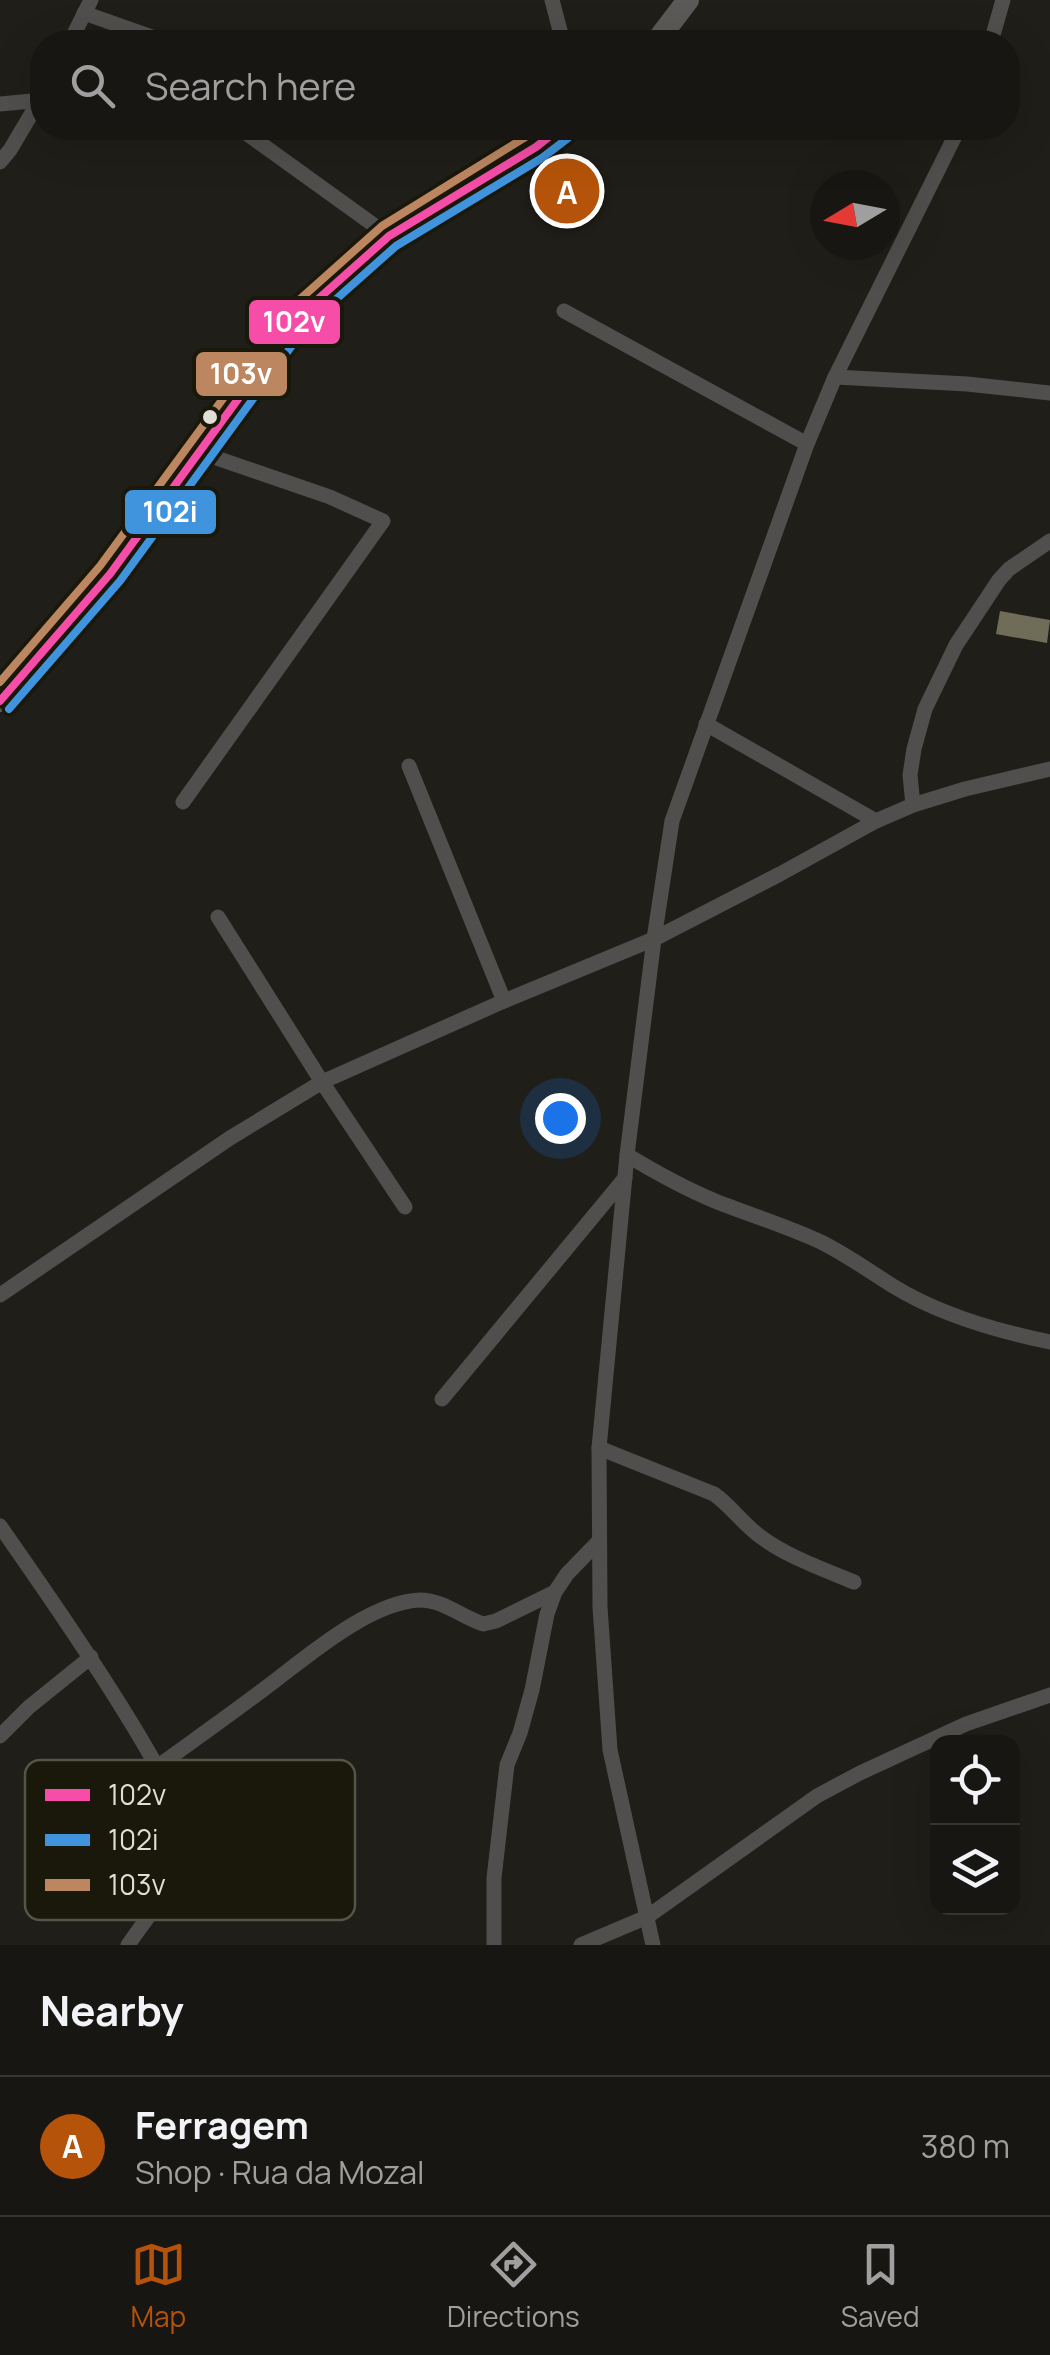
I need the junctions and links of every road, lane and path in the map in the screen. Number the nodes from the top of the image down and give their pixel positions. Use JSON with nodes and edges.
{"nodes":[{"id":1,"x":552,"y":0,"type":"edge"},
{"id":2,"x":688,"y":0,"type":"edge"},
{"id":3,"x":1003,"y":0,"type":"edge"},
{"id":4,"x":88,"y":6,"type":"edge"},
{"id":5,"x":76,"y":30,"type":"edge"},
{"id":6,"x":138,"y":30,"type":"edge"},
{"id":7,"x":560,"y":30,"type":"edge"},
{"id":8,"x":665,"y":30,"type":"edge"},
{"id":9,"x":994,"y":30,"type":"edge"},
{"id":10,"x":30,"y":100,"type":"edge"},
{"id":11,"x":0,"y":104,"type":"edge"},
{"id":12,"x":30,"y":118,"type":"edge"},
{"id":13,"x":256,"y":140,"type":"edge"},
{"id":14,"x":544,"y":140,"type":"edge"},
{"id":15,"x":953,"y":140,"type":"edge"},
{"id":16,"x":0,"y":162,"type":"edge"},
{"id":17,"x":389,"y":236,"type":"junction"},
{"id":18,"x":564,"y":312,"type":"dead end"},
{"id":19,"x":835,"y":377,"type":"junction"},
{"id":20,"x":1050,"y":393,"type":"edge"},
{"id":21,"x":807,"y":444,"type":"junction"},
{"id":22,"x":199,"y":452,"type":"junction"},
{"id":23,"x":1050,"y":541,"type":"edge"},
{"id":24,"x":4,"y":688,"type":"edge"},
{"id":25,"x":706,"y":724,"type":"junction"},
{"id":26,"x":408,"y":766,"type":"dead end"},
{"id":27,"x":1050,"y":770,"type":"edge"},
{"id":28,"x":183,"y":802,"type":"dead end"},
{"id":29,"x":913,"y":805,"type":"junction"},
{"id":30,"x":876,"y":821,"type":"junction"},
{"id":31,"x":218,"y":916,"type":"dead end"},
{"id":32,"x":654,"y":939,"type":"junction"},
{"id":33,"x":504,"y":1001,"type":"junction"},
{"id":34,"x":322,"y":1082,"type":"junction"},
{"id":35,"x":627,"y":1154,"type":"junction"},
{"id":36,"x":626,"y":1178,"type":"junction"},
{"id":37,"x":405,"y":1207,"type":"dead end"},
{"id":38,"x":0,"y":1295,"type":"edge"},
{"id":39,"x":1050,"y":1342,"type":"edge"},
{"id":40,"x":442,"y":1400,"type":"dead end"},
{"id":41,"x":599,"y":1448,"type":"junction"},
{"id":42,"x":0,"y":1526,"type":"edge"},
{"id":43,"x":598,"y":1541,"type":"junction"},
{"id":44,"x":854,"y":1582,"type":"dead end"},
{"id":45,"x":555,"y":1592,"type":"junction"},
{"id":46,"x":91,"y":1657,"type":"junction"},
{"id":47,"x":1050,"y":1695,"type":"edge"},
{"id":48,"x":0,"y":1736,"type":"edge"},
{"id":49,"x":153,"y":1760,"type":"edge"},
{"id":50,"x":166,"y":1760,"type":"edge"},
{"id":51,"x":647,"y":1917,"type":"junction"},
{"id":52,"x":146,"y":1920,"type":"edge"},
{"id":53,"x":128,"y":1945,"type":"edge"},
{"id":54,"x":494,"y":1945,"type":"edge"},
{"id":55,"x":581,"y":1945,"type":"edge"},
{"id":56,"x":653,"y":1945,"type":"edge"}],
"edges":[{"from":1,"to":7,"type":"street"},
{"from":2,"to":8,"type":"main road"},
{"from":3,"to":9,"type":"street"},
{"from":4,"to":5,"type":"street"},
{"from":4,"to":6,"type":"street"},
{"from":10,"to":11,"type":"street"},
{"from":12,"to":16,"type":"street"},
{"from":13,"to":17,"type":"street"},
{"from":14,"to":17,"type":"main road"},
{"from":15,"to":19,"type":"street"},
{"from":17,"to":22,"type":"main road"},
{"from":18,"to":21,"type":"street"},
{"from":19,"to":20,"type":"street"},
{"from":19,"to":21,"type":"street"},
{"from":21,"to":25,"type":"street"},
{"from":22,"to":24,"type":"main road"},
{"from":22,"to":28,"type":"street"},
{"from":23,"to":29,"type":"street"},
{"from":25,"to":30,"type":"street"},
{"from":25,"to":32,"type":"street"},
{"from":26,"to":33,"type":"street"},
{"from":27,"to":29,"type":"street"},
{"from":29,"to":30,"type":"street"},
{"from":30,"to":32,"type":"street"},
{"from":31,"to":34,"type":"street"},
{"from":32,"to":33,"type":"street"},
{"from":32,"to":35,"type":"street"},
{"from":33,"to":34,"type":"street"},
{"from":34,"to":37,"type":"street"},
{"from":34,"to":38,"type":"street"},
{"from":35,"to":36,"type":"street"},
{"from":35,"to":39,"type":"street"},
{"from":36,"to":40,"type":"street"},
{"from":36,"to":41,"type":"street"},
{"from":41,"to":43,"type":"street"},
{"from":41,"to":44,"type":"street"},
{"from":42,"to":46,"type":"street"},
{"from":43,"to":45,"type":"street"},
{"from":43,"to":51,"type":"street"},
{"from":45,"to":50,"type":"street"},
{"from":45,"to":54,"type":"street"},
{"from":46,"to":48,"type":"street"},
{"from":46,"to":49,"type":"street"},
{"from":47,"to":51,"type":"street"},
{"from":51,"to":55,"type":"street"},
{"from":51,"to":56,"type":"street"},
{"from":52,"to":53,"type":"street"}]}
